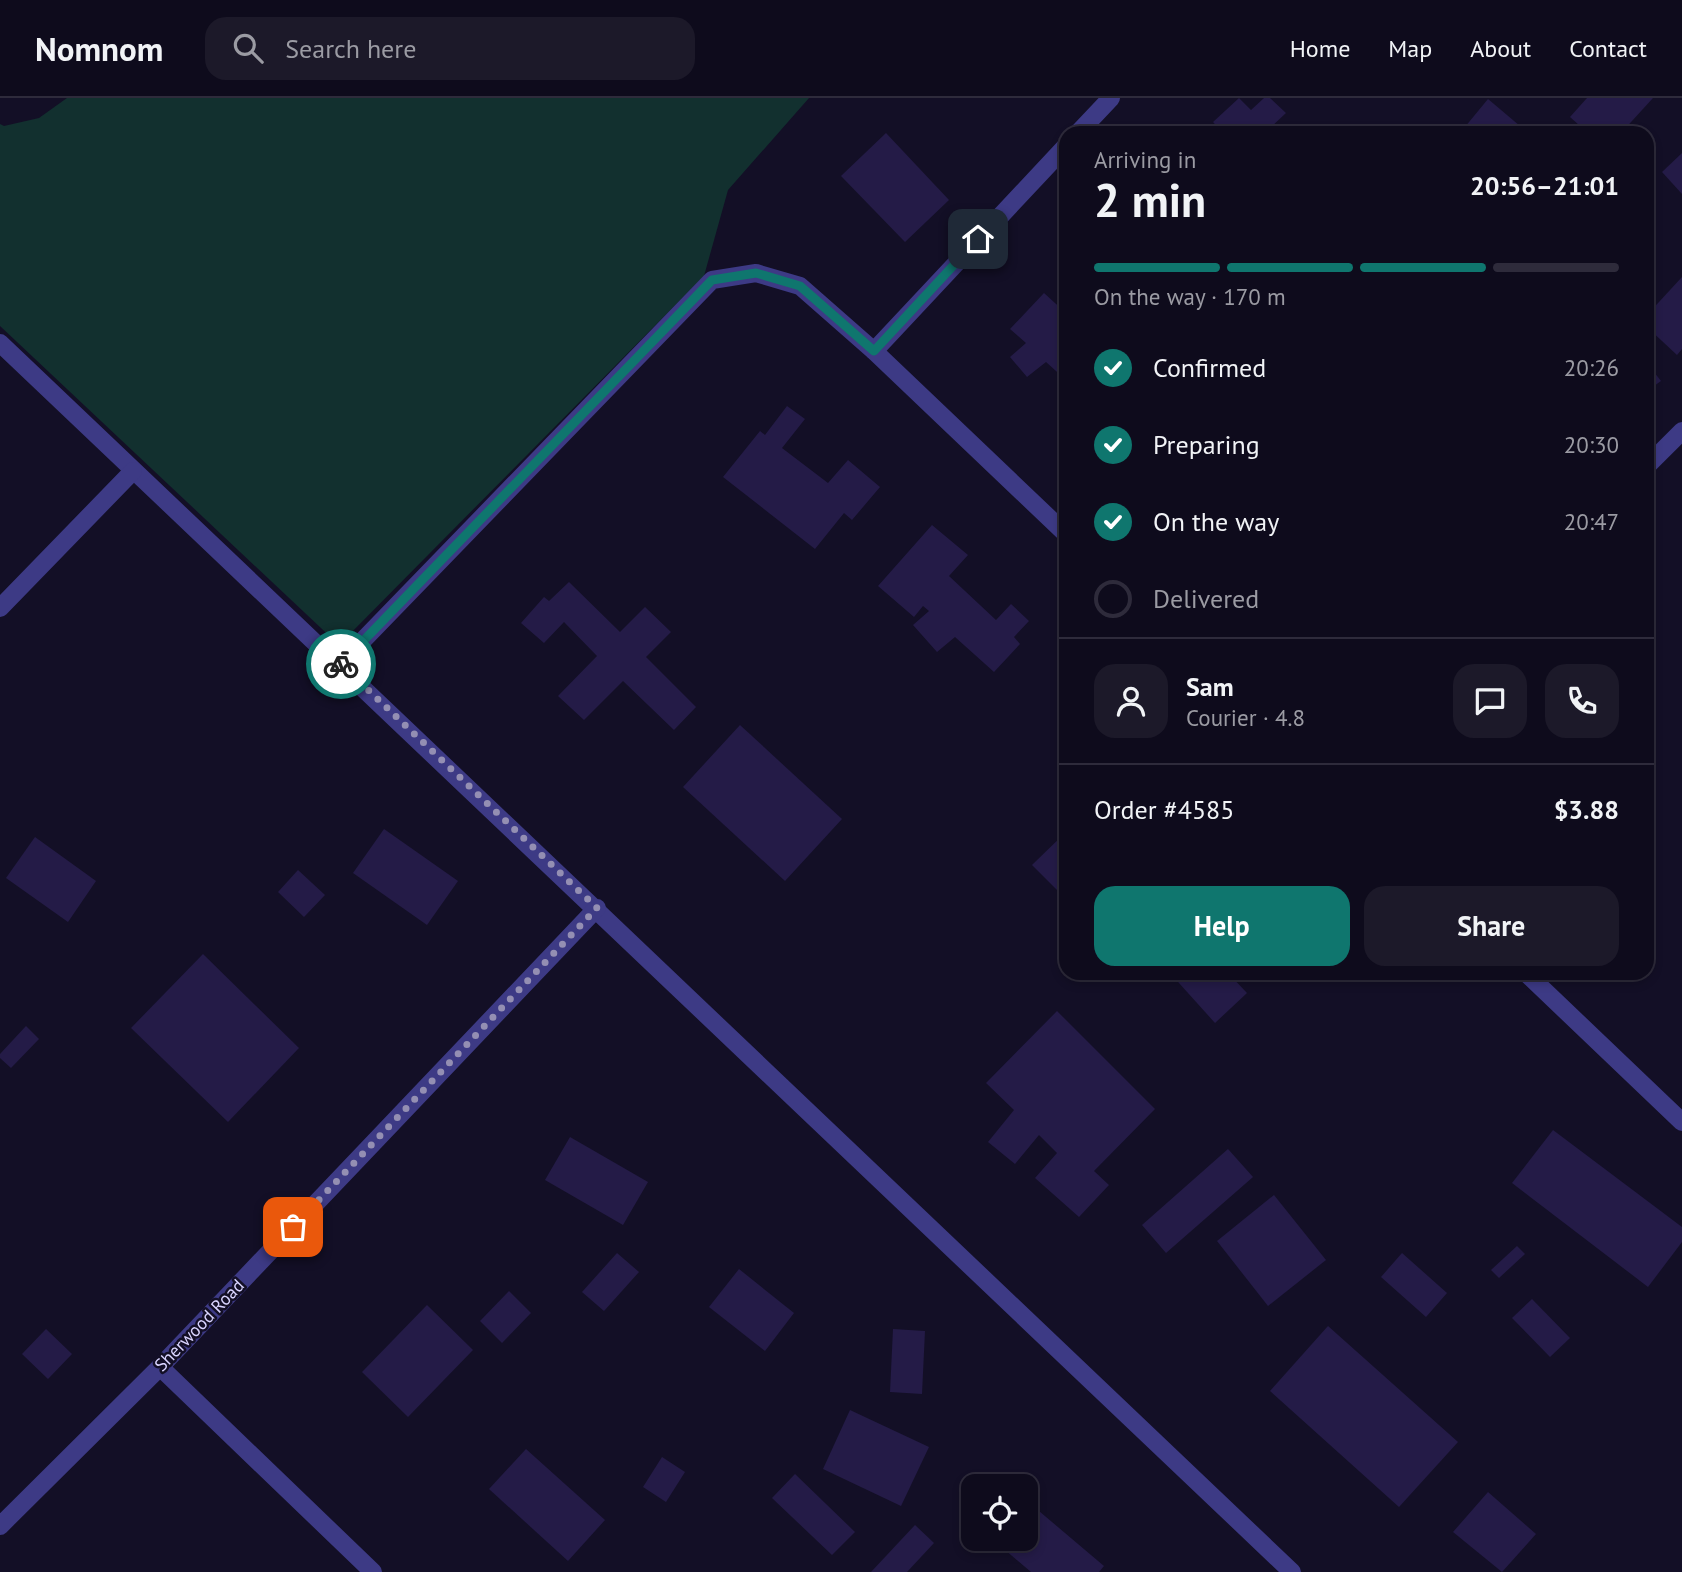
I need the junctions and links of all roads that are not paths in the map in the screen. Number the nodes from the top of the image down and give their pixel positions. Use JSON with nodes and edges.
{"nodes":[{"id":1,"x":1111,"y":98,"type":"edge"},
{"id":2,"x":1085,"y":126,"type":"edge"},
{"id":3,"x":1059,"y":153,"type":"edge"},
{"id":4,"x":0,"y":343,"type":"edge"},
{"id":5,"x":874,"y":351,"type":"junction"},
{"id":6,"x":1682,"y":431,"type":"edge"},
{"id":7,"x":1654,"y":460,"type":"edge"},
{"id":8,"x":133,"y":471,"type":"junction"},
{"id":9,"x":1059,"y":527,"type":"edge"},
{"id":10,"x":0,"y":607,"type":"edge"},
{"id":11,"x":340,"y":664,"type":"junction"},
{"id":12,"x":597,"y":908,"type":"junction"},
{"id":13,"x":1533,"y":980,"type":"edge"},
{"id":14,"x":1682,"y":1122,"type":"edge"},
{"id":15,"x":160,"y":1367,"type":"junction"},
{"id":16,"x":0,"y":1525,"type":"edge"},
{"id":17,"x":373,"y":1572,"type":"edge"},
{"id":18,"x":1292,"y":1572,"type":"edge"}],
"edges":[{"from":1,"to":2,"type":"street"},
{"from":3,"to":5,"type":"street"},
{"from":4,"to":8,"type":"street"},
{"from":5,"to":9,"type":"street"},
{"from":5,"to":11,"type":"street"},
{"from":6,"to":7,"type":"street"},
{"from":8,"to":10,"type":"street"},
{"from":8,"to":11,"type":"street"},
{"from":11,"to":12,"type":"street"},
{"from":12,"to":15,"type":"street","name":"Sherwood Road"},
{"from":12,"to":18,"type":"street"},
{"from":13,"to":14,"type":"street"},
{"from":15,"to":16,"type":"street","name":"Sherwood Road"},
{"from":15,"to":17,"type":"street"}]}
